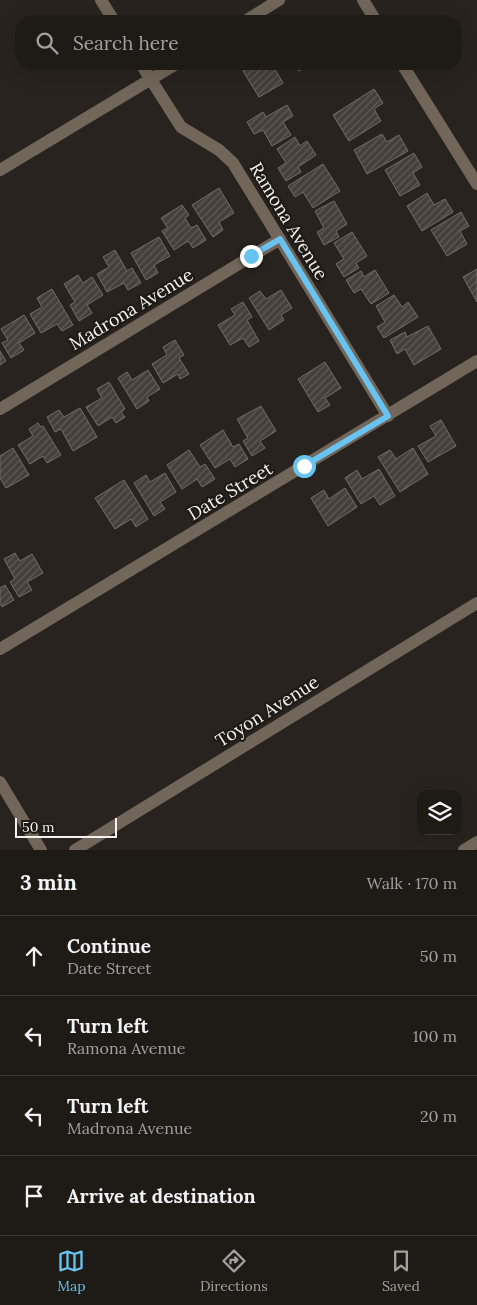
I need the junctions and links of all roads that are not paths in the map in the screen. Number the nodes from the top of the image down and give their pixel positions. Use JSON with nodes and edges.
{"nodes":[{"id":1,"x":101,"y":0,"type":"edge"},
{"id":2,"x":280,"y":0,"type":"edge"},
{"id":3,"x":363,"y":0,"type":"edge"},
{"id":4,"x":110,"y":15,"type":"edge"},
{"id":5,"x":255,"y":15,"type":"edge"},
{"id":6,"x":372,"y":15,"type":"edge"},
{"id":7,"x":144,"y":70,"type":"edge"},
{"id":8,"x":166,"y":70,"type":"edge"},
{"id":9,"x":406,"y":70,"type":"edge"},
{"id":10,"x":150,"y":80,"type":"junction"},
{"id":11,"x":0,"y":170,"type":"edge"},
{"id":12,"x":477,"y":184,"type":"edge"},
{"id":13,"x":280,"y":239,"type":"junction"},
{"id":14,"x":477,"y":362,"type":"edge"},
{"id":15,"x":0,"y":409,"type":"edge"},
{"id":16,"x":388,"y":416,"type":"junction"},
{"id":17,"x":477,"y":603,"type":"edge"},
{"id":18,"x":0,"y":649,"type":"edge"},
{"id":19,"x":0,"y":782,"type":"edge"},
{"id":20,"x":477,"y":842,"type":"edge"},
{"id":21,"x":41,"y":850,"type":"edge"},
{"id":22,"x":75,"y":850,"type":"edge"},
{"id":23,"x":464,"y":850,"type":"edge"}],
"edges":[{"from":1,"to":4,"type":"street"},
{"from":2,"to":5,"type":"street"},
{"from":3,"to":6,"type":"street"},
{"from":7,"to":10,"type":"street","name":"Ramona Avenue"},
{"from":8,"to":10,"type":"street"},
{"from":9,"to":12,"type":"street"},
{"from":10,"to":11,"type":"street"},
{"from":10,"to":13,"type":"street","name":"Ramona Avenue"},
{"from":13,"to":15,"type":"street","name":"Madrona Avenue"},
{"from":13,"to":16,"type":"street","name":"Ramona Avenue"},
{"from":14,"to":16,"type":"street","name":"Date Street"},
{"from":16,"to":18,"type":"street","name":"Date Street"},
{"from":17,"to":22,"type":"street","name":"Toyon Avenue"},
{"from":19,"to":21,"type":"street"},
{"from":20,"to":23,"type":"street"}]}
